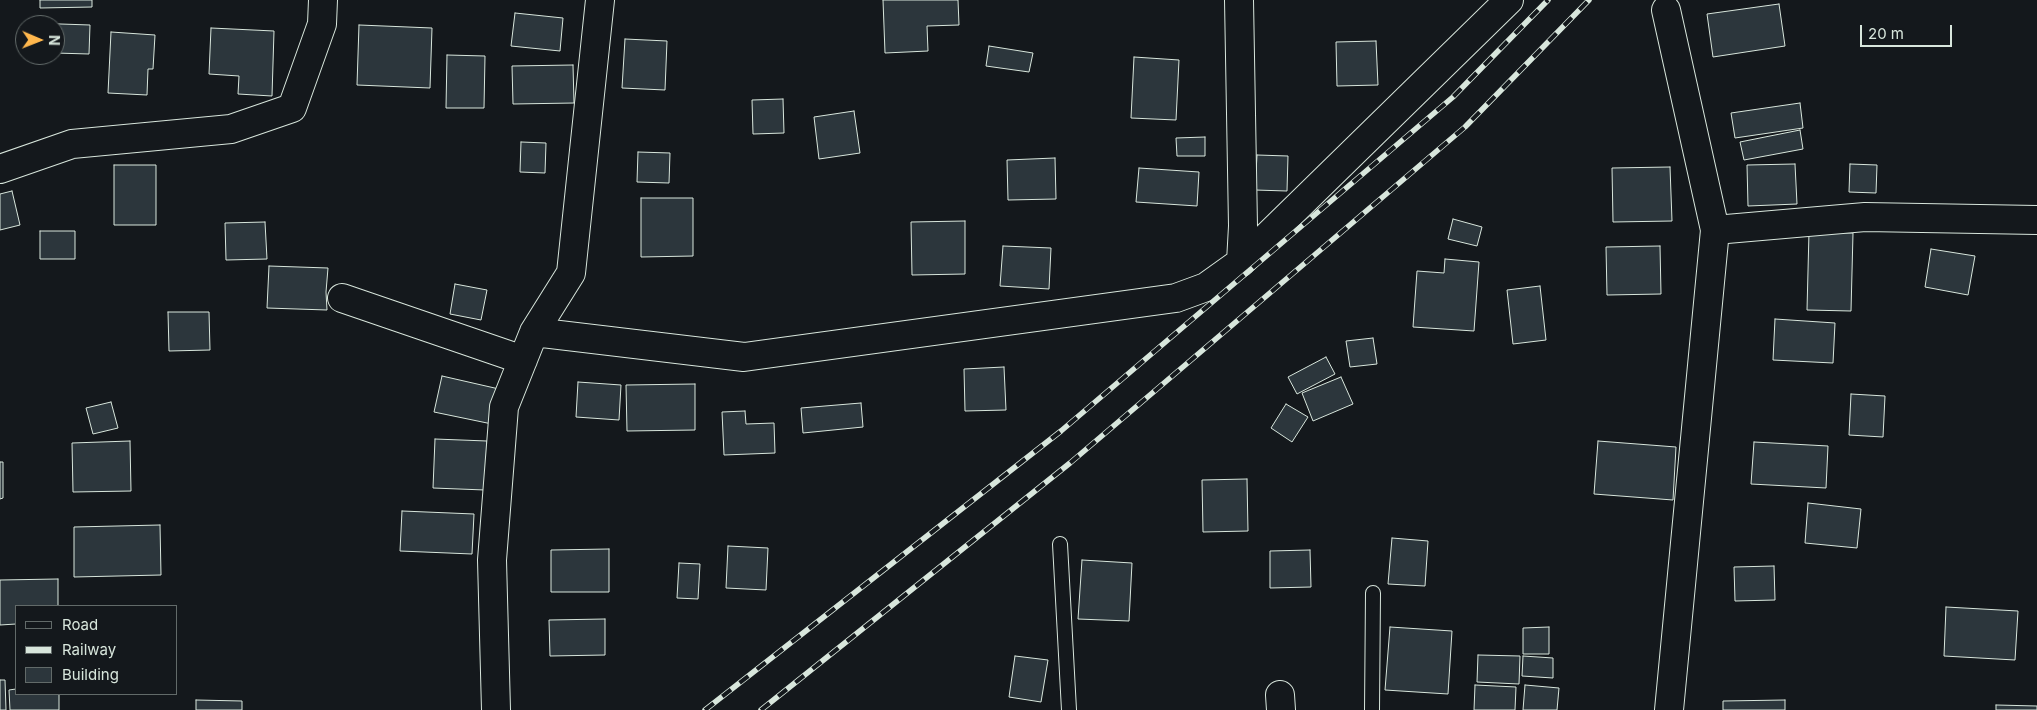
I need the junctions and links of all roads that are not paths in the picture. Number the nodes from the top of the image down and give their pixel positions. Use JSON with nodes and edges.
{"nodes":[{"id":1,"x":322,"y":0,"type":"edge"},
{"id":2,"x":600,"y":0,"type":"edge"},
{"id":3,"x":1239,"y":0,"type":"edge"},
{"id":4,"x":1509,"y":0,"type":"edge"},
{"id":5,"x":1666,"y":10,"type":"dead end"},
{"id":6,"x":0,"y":169,"type":"edge"},
{"id":7,"x":2037,"y":220,"type":"edge"},
{"id":8,"x":1716,"y":230,"type":"junction"},
{"id":9,"x":1241,"y":262,"type":"junction"},
{"id":10,"x":342,"y":298,"type":"dead end"},
{"id":11,"x":534,"y":332,"type":"junction"},
{"id":12,"x":523,"y":360,"type":"junction"},
{"id":13,"x":1060,"y":544,"type":"dead end"},
{"id":14,"x":1373,"y":593,"type":"dead end"},
{"id":15,"x":496,"y":710,"type":"edge"},
{"id":16,"x":1069,"y":710,"type":"edge"},
{"id":17,"x":1372,"y":710,"type":"edge"},
{"id":18,"x":1669,"y":710,"type":"edge"}],
"edges":[{"from":1,"to":6,"type":"street"},
{"from":2,"to":11,"type":"street"},
{"from":3,"to":9,"type":"street"},
{"from":4,"to":9,"type":"street"},
{"from":5,"to":8,"type":"street"},
{"from":7,"to":8,"type":"street"},
{"from":8,"to":18,"type":"street"},
{"from":9,"to":11,"type":"street"},
{"from":10,"to":12,"type":"street"},
{"from":11,"to":12,"type":"street"},
{"from":12,"to":15,"type":"street"},
{"from":13,"to":16,"type":"lane"},
{"from":14,"to":17,"type":"lane"}]}
